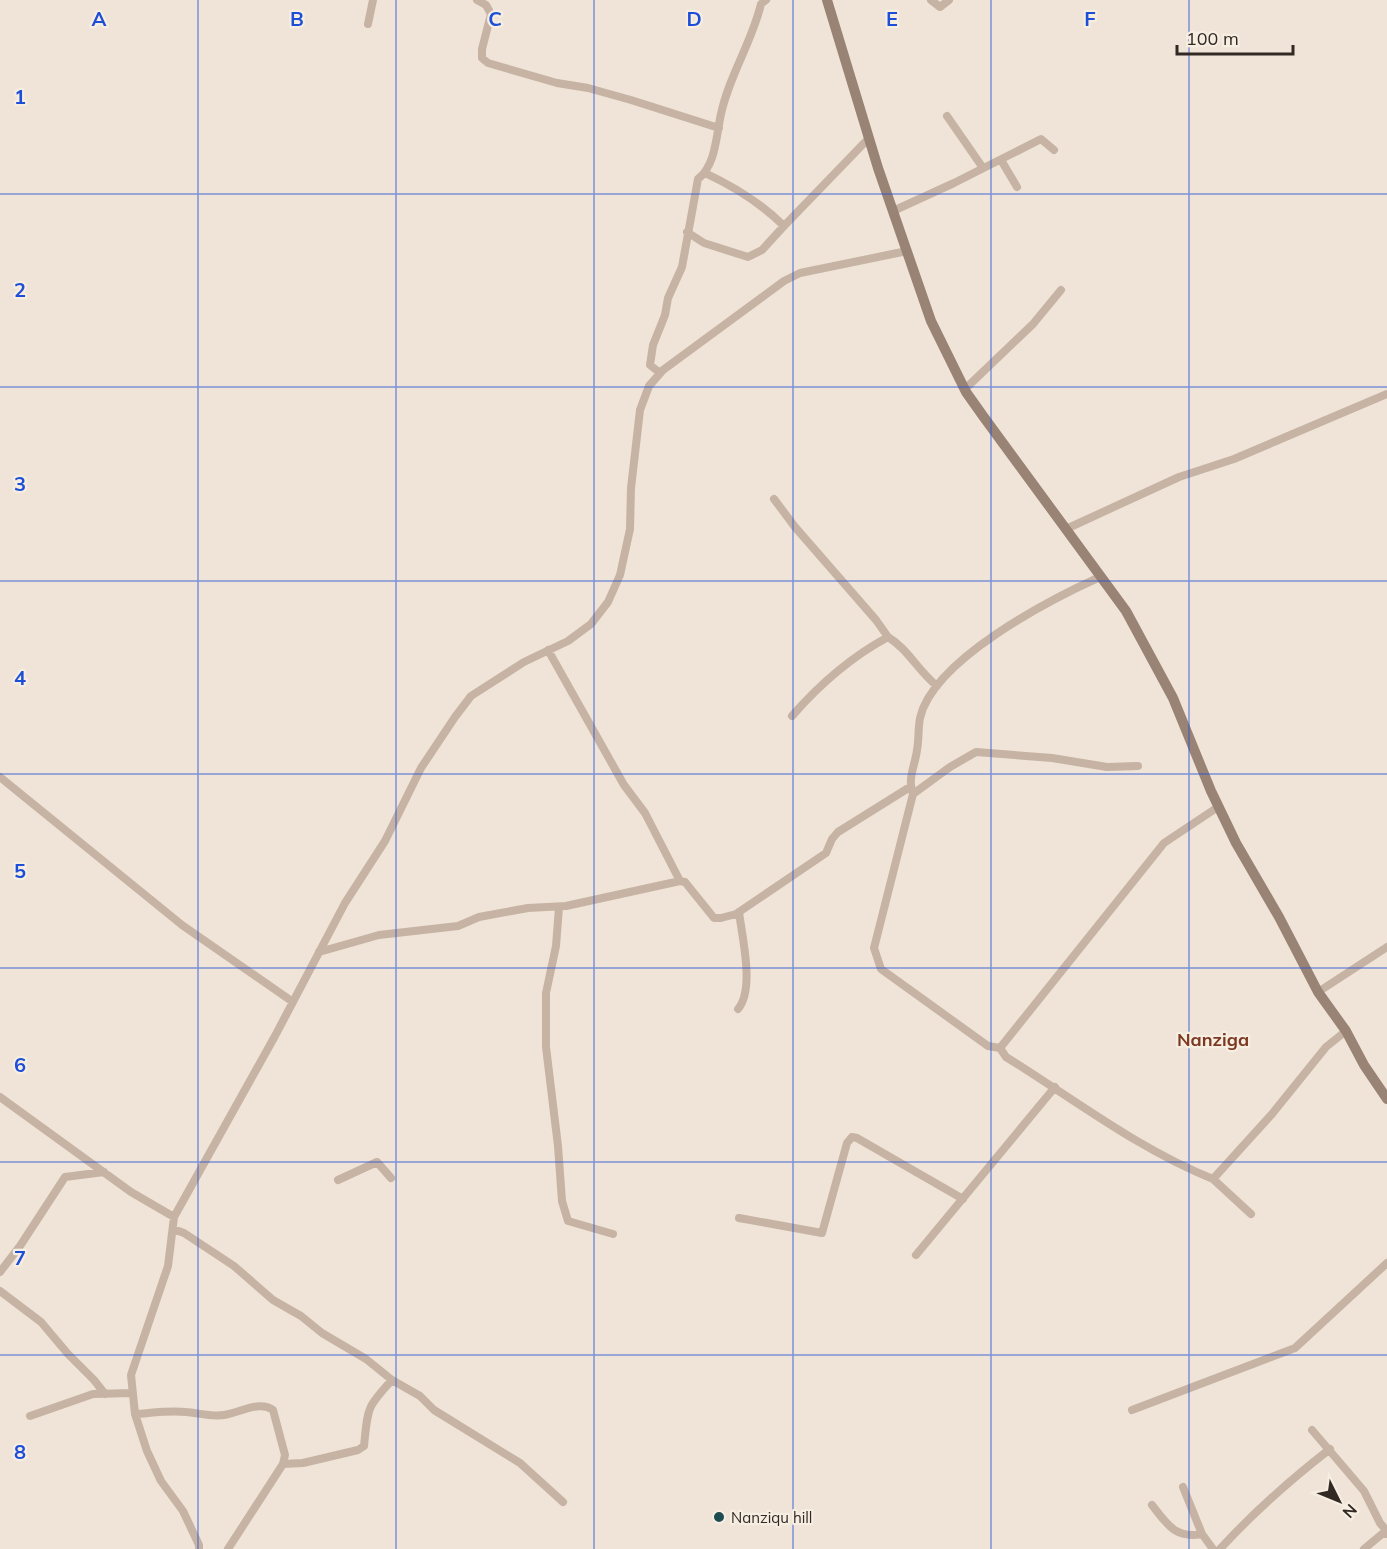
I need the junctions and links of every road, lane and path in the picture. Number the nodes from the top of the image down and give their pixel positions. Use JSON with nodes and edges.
{"nodes":[{"id":1,"x":373,"y":0,"type":"edge"},
{"id":2,"x":477,"y":0,"type":"edge"},
{"id":3,"x":494,"y":0,"type":"edge"},
{"id":4,"x":766,"y":0,"type":"edge"},
{"id":5,"x":827,"y":0,"type":"edge"},
{"id":6,"x":931,"y":0,"type":"edge"},
{"id":7,"x":949,"y":0,"type":"edge"},
{"id":8,"x":489,"y":9,"type":"junction"},
{"id":9,"x":368,"y":24,"type":"dead end"},
{"id":10,"x":947,"y":116,"type":"dead end"},
{"id":11,"x":719,"y":128,"type":"junction"},
{"id":12,"x":869,"y":138,"type":"junction"},
{"id":13,"x":1054,"y":150,"type":"dead end"},
{"id":14,"x":1001,"y":160,"type":"junction"},
{"id":15,"x":983,"y":168,"type":"junction"},
{"id":16,"x":705,"y":173,"type":"junction"},
{"id":17,"x":1017,"y":186,"type":"dead end"},
{"id":18,"x":893,"y":211,"type":"junction"},
{"id":19,"x":784,"y":226,"type":"junction"},
{"id":20,"x":687,"y":232,"type":"junction"},
{"id":21,"x":907,"y":251,"type":"junction"},
{"id":22,"x":1061,"y":290,"type":"dead end"},
{"id":23,"x":660,"y":373,"type":"junction"},
{"id":24,"x":965,"y":389,"type":"junction"},
{"id":25,"x":1387,"y":393,"type":"edge"},
{"id":26,"x":774,"y":499,"type":"dead end"},
{"id":27,"x":1066,"y":529,"type":"junction"},
{"id":28,"x":1100,"y":577,"type":"junction"},
{"id":29,"x":888,"y":637,"type":"junction"},
{"id":30,"x":549,"y":650,"type":"junction"},
{"id":31,"x":937,"y":686,"type":"junction"},
{"id":32,"x":792,"y":716,"type":"dead end"},
{"id":33,"x":1138,"y":766,"type":"dead end"},
{"id":34,"x":3,"y":779,"type":"edge"},
{"id":35,"x":0,"y":790,"type":"edge"},
{"id":36,"x":911,"y":791,"type":"junction"},
{"id":37,"x":1218,"y":807,"type":"junction"},
{"id":38,"x":680,"y":881,"type":"junction"},
{"id":39,"x":559,"y":907,"type":"junction"},
{"id":40,"x":739,"y":912,"type":"junction"},
{"id":41,"x":1387,"y":947,"type":"edge"},
{"id":42,"x":319,"y":952,"type":"junction"},
{"id":43,"x":1318,"y":992,"type":"junction"},
{"id":44,"x":293,"y":1002,"type":"junction"},
{"id":45,"x":738,"y":1009,"type":"dead end"},
{"id":46,"x":1346,"y":1031,"type":"junction"},
{"id":47,"x":1000,"y":1048,"type":"junction"},
{"id":48,"x":1055,"y":1087,"type":"junction"},
{"id":49,"x":0,"y":1097,"type":"edge"},
{"id":50,"x":1387,"y":1099,"type":"edge"},
{"id":51,"x":104,"y":1172,"type":"junction"},
{"id":52,"x":391,"y":1178,"type":"dead end"},
{"id":53,"x":1213,"y":1179,"type":"junction"},
{"id":54,"x":338,"y":1180,"type":"dead end"},
{"id":55,"x":963,"y":1199,"type":"junction"},
{"id":56,"x":1251,"y":1214,"type":"dead end"},
{"id":57,"x":174,"y":1217,"type":"junction"},
{"id":58,"x":739,"y":1218,"type":"dead end"},
{"id":59,"x":172,"y":1229,"type":"junction"},
{"id":60,"x":613,"y":1234,"type":"dead end"},
{"id":61,"x":915,"y":1255,"type":"dead end"},
{"id":62,"x":1387,"y":1263,"type":"edge"},
{"id":63,"x":0,"y":1272,"type":"edge"},
{"id":64,"x":0,"y":1291,"type":"edge"},
{"id":65,"x":392,"y":1380,"type":"junction"},
{"id":66,"x":133,"y":1393,"type":"junction"},
{"id":67,"x":105,"y":1394,"type":"junction"},
{"id":68,"x":1132,"y":1410,"type":"dead end"},
{"id":69,"x":135,"y":1414,"type":"junction"},
{"id":70,"x":30,"y":1416,"type":"dead end"},
{"id":71,"x":1312,"y":1430,"type":"dead end"},
{"id":72,"x":1330,"y":1449,"type":"junction"},
{"id":73,"x":283,"y":1464,"type":"junction"},
{"id":74,"x":1183,"y":1487,"type":"dead end"},
{"id":75,"x":563,"y":1502,"type":"dead end"},
{"id":76,"x":1152,"y":1505,"type":"dead end"},
{"id":77,"x":1387,"y":1533,"type":"edge"},
{"id":78,"x":1202,"y":1534,"type":"junction"},
{"id":79,"x":199,"y":1549,"type":"edge"},
{"id":80,"x":228,"y":1549,"type":"edge"},
{"id":81,"x":1213,"y":1549,"type":"edge"},
{"id":82,"x":1220,"y":1549,"type":"edge"},
{"id":83,"x":1364,"y":1549,"type":"edge"}],
"edges":[{"from":1,"to":9,"type":"street"},
{"from":2,"to":8,"type":"street"},
{"from":3,"to":8,"type":"street"},
{"from":4,"to":11,"type":"street"},
{"from":5,"to":12,"type":"street"},
{"from":6,"to":7,"type":"street"},
{"from":8,"to":11,"type":"street"},
{"from":10,"to":15,"type":"street"},
{"from":11,"to":16,"type":"street"},
{"from":12,"to":18,"type":"street"},
{"from":12,"to":19,"type":"street"},
{"from":13,"to":14,"type":"street"},
{"from":14,"to":15,"type":"street"},
{"from":14,"to":17,"type":"street"},
{"from":15,"to":18,"type":"street"},
{"from":16,"to":19,"type":"street"},
{"from":16,"to":20,"type":"street"},
{"from":18,"to":21,"type":"street"},
{"from":19,"to":20,"type":"street"},
{"from":20,"to":23,"type":"street"},
{"from":21,"to":23,"type":"street"},
{"from":21,"to":24,"type":"street"},
{"from":22,"to":24,"type":"street"},
{"from":23,"to":30,"type":"street"},
{"from":24,"to":27,"type":"street"},
{"from":25,"to":27,"type":"street"},
{"from":26,"to":29,"type":"street"},
{"from":27,"to":28,"type":"street"},
{"from":28,"to":31,"type":"street"},
{"from":28,"to":37,"type":"street"},
{"from":29,"to":31,"type":"street"},
{"from":29,"to":32,"type":"street"},
{"from":30,"to":38,"type":"street"},
{"from":30,"to":42,"type":"street"},
{"from":31,"to":36,"type":"street"},
{"from":33,"to":36,"type":"street"},
{"from":34,"to":35,"type":"street"},
{"from":34,"to":44,"type":"street"},
{"from":36,"to":40,"type":"street"},
{"from":36,"to":47,"type":"street"},
{"from":37,"to":43,"type":"street"},
{"from":37,"to":47,"type":"street"},
{"from":38,"to":39,"type":"street"},
{"from":38,"to":40,"type":"street"},
{"from":39,"to":42,"type":"street"},
{"from":39,"to":60,"type":"street"},
{"from":40,"to":45,"type":"street"},
{"from":41,"to":43,"type":"street"},
{"from":42,"to":44,"type":"street"},
{"from":43,"to":46,"type":"street"},
{"from":44,"to":57,"type":"street"},
{"from":46,"to":50,"type":"street"},
{"from":46,"to":53,"type":"street"},
{"from":47,"to":48,"type":"street"},
{"from":48,"to":53,"type":"street"},
{"from":48,"to":55,"type":"street"},
{"from":49,"to":51,"type":"street"},
{"from":51,"to":57,"type":"street"},
{"from":51,"to":63,"type":"street"},
{"from":52,"to":54,"type":"street"},
{"from":53,"to":56,"type":"street"},
{"from":55,"to":58,"type":"street"},
{"from":55,"to":61,"type":"street"},
{"from":57,"to":59,"type":"street"},
{"from":59,"to":65,"type":"street"},
{"from":59,"to":66,"type":"street"},
{"from":62,"to":68,"type":"street"},
{"from":64,"to":67,"type":"street"},
{"from":65,"to":73,"type":"street"},
{"from":65,"to":75,"type":"street"},
{"from":66,"to":67,"type":"street"},
{"from":66,"to":69,"type":"street"},
{"from":67,"to":70,"type":"street"},
{"from":69,"to":73,"type":"street"},
{"from":69,"to":79,"type":"street"},
{"from":71,"to":72,"type":"street"},
{"from":72,"to":77,"type":"street"},
{"from":72,"to":82,"type":"street"},
{"from":73,"to":80,"type":"street"},
{"from":74,"to":78,"type":"street"},
{"from":76,"to":78,"type":"street"},
{"from":77,"to":83,"type":"street"},
{"from":78,"to":81,"type":"street"}]}
